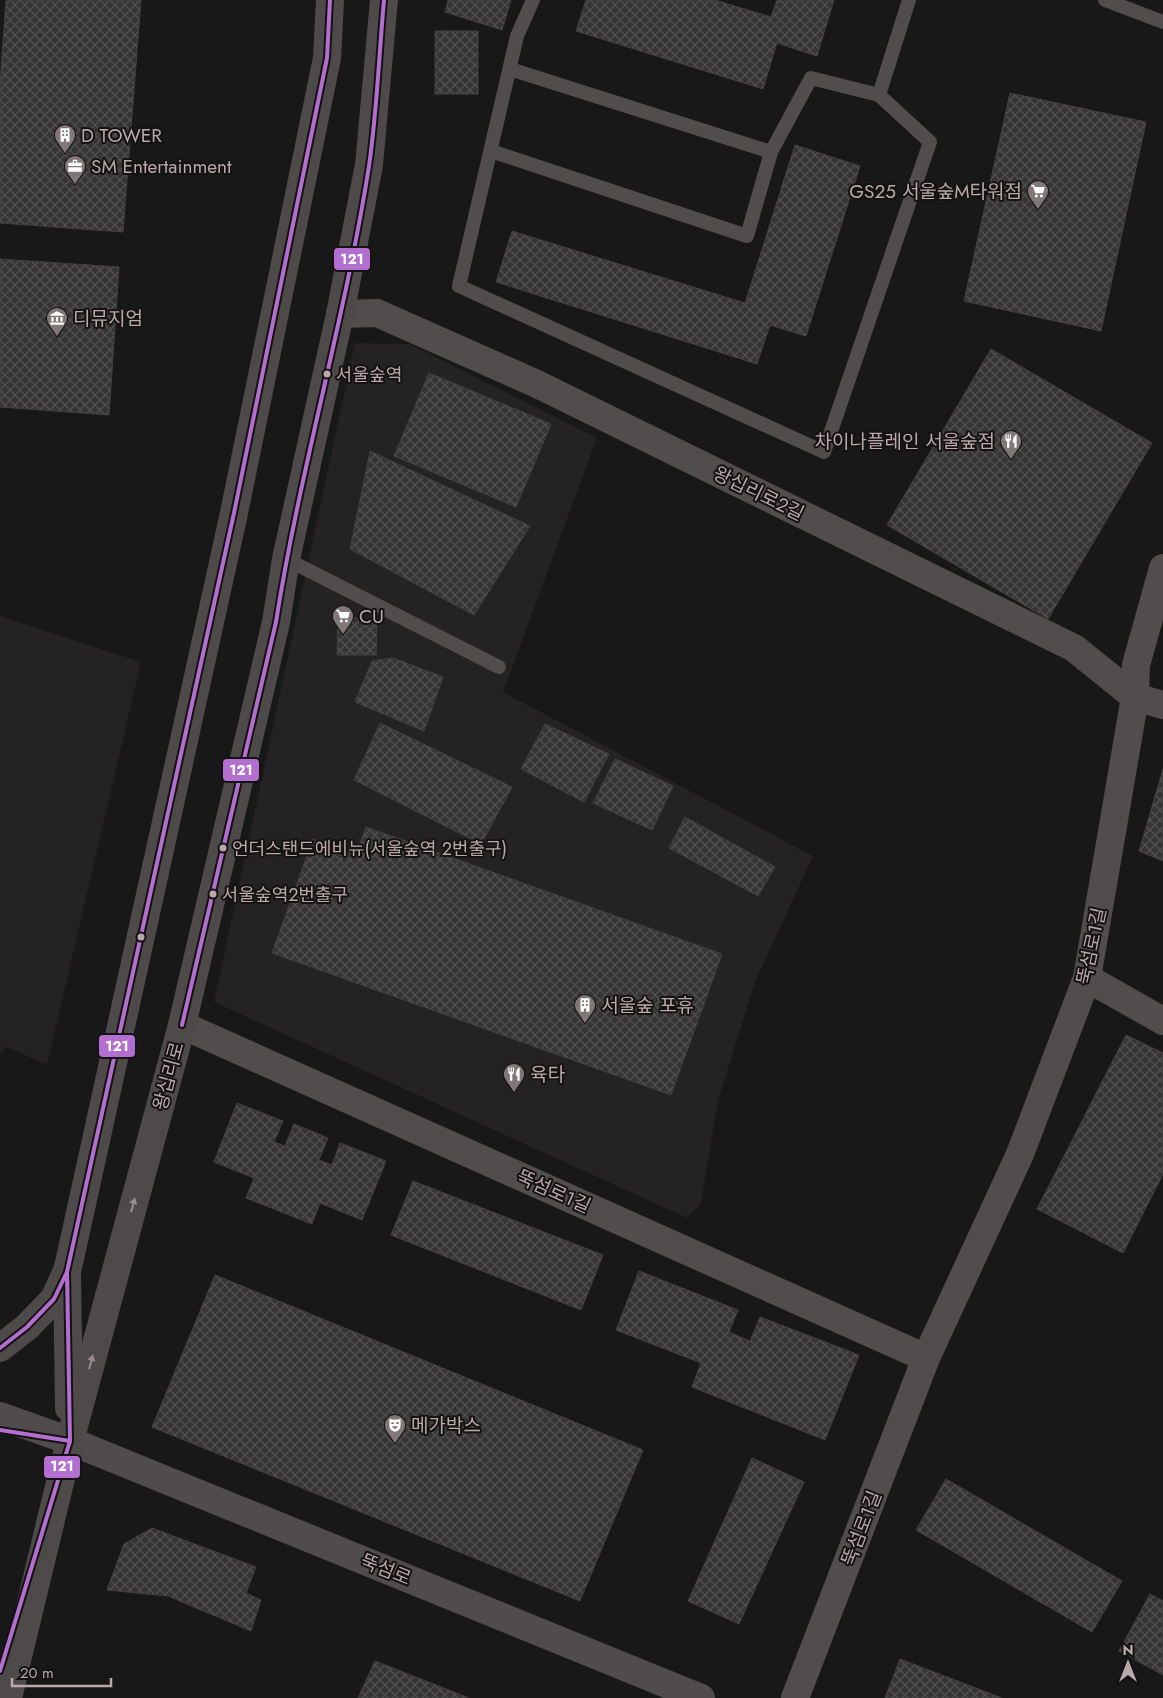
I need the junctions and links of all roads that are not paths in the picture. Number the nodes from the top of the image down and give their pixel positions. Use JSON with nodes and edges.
{"nodes":[{"id":1,"x":330,"y":0,"type":"edge"},
{"id":2,"x":384,"y":0,"type":"edge"},
{"id":3,"x":533,"y":0,"type":"edge"},
{"id":4,"x":909,"y":0,"type":"edge"},
{"id":5,"x":1105,"y":0,"type":"edge"},
{"id":6,"x":1163,"y":22,"type":"edge"},
{"id":7,"x":510,"y":69,"type":"junction"},
{"id":8,"x":879,"y":95,"type":"junction"},
{"id":9,"x":491,"y":151,"type":"junction"},
{"id":10,"x":771,"y":152,"type":"junction"},
{"id":11,"x":340,"y":314,"type":"junction"},
{"id":12,"x":286,"y":559,"type":"junction"},
{"id":13,"x":1163,"y":568,"type":"edge"},
{"id":14,"x":499,"y":667,"type":"dead end"},
{"id":15,"x":1135,"y":697,"type":"junction"},
{"id":16,"x":1163,"y":706,"type":"edge"},
{"id":17,"x":1088,"y":978,"type":"junction"},
{"id":18,"x":1163,"y":1021,"type":"edge"},
{"id":19,"x":182,"y":1025,"type":"junction"},
{"id":20,"x":67,"y":1272,"type":"junction"},
{"id":21,"x":0,"y":1348,"type":"edge"},
{"id":22,"x":926,"y":1358,"type":"junction"},
{"id":23,"x":0,"y":1416,"type":"edge"},
{"id":24,"x":0,"y":1430,"type":"edge"},
{"id":25,"x":70,"y":1441,"type":"junction"},
{"id":26,"x":0,"y":1671,"type":"edge"},
{"id":27,"x":8,"y":1698,"type":"edge"},
{"id":28,"x":701,"y":1698,"type":"edge"},
{"id":29,"x":795,"y":1698,"type":"edge"}],
"edges":[{"from":1,"to":20,"type":"main road","name":"왕십리로"},
{"from":2,"to":11,"type":"main road","name":"왕십리로"},
{"from":3,"to":7,"type":"lane"},
{"from":4,"to":8,"type":"lane"},
{"from":5,"to":6,"type":"lane"},
{"from":7,"to":9,"type":"lane"},
{"from":7,"to":10,"type":"lane"},
{"from":8,"to":9,"type":"lane"},
{"from":8,"to":10,"type":"lane"},
{"from":9,"to":10,"type":"lane"},
{"from":11,"to":12,"type":"main road","name":"왕십리로"},
{"from":11,"to":15,"type":"street","name":"왕십리로2길"},
{"from":12,"to":14,"type":"lane"},
{"from":12,"to":19,"type":"main road","name":"왕십리로"},
{"from":13,"to":15,"type":"street","name":"뚝섬로1길"},
{"from":15,"to":16,"type":"street","name":"왕십리로2길"},
{"from":15,"to":17,"type":"street","name":"뚝섬로1길"},
{"from":17,"to":18,"type":"street"},
{"from":17,"to":22,"type":"street","name":"뚝섬로1길"},
{"from":19,"to":22,"type":"street","name":"뚝섬로1길"},
{"from":25,"to":19,"type":"main road","name":"왕십리로","one_way":true},
{"from":20,"to":21,"type":"main road"},
{"from":20,"to":25,"type":"main road","name":"왕십리로"},
{"from":22,"to":29,"type":"street","name":"뚝섬로1길"},
{"from":23,"to":25,"type":"main road","name":"뚝섬로"},
{"from":24,"to":25,"type":"main road","name":"뚝섬로"},
{"from":25,"to":26,"type":"main road","name":"왕십리로"},
{"from":25,"to":27,"type":"main road","name":"왕십리로"},
{"from":25,"to":28,"type":"main road","name":"뚝섬로"}]}
